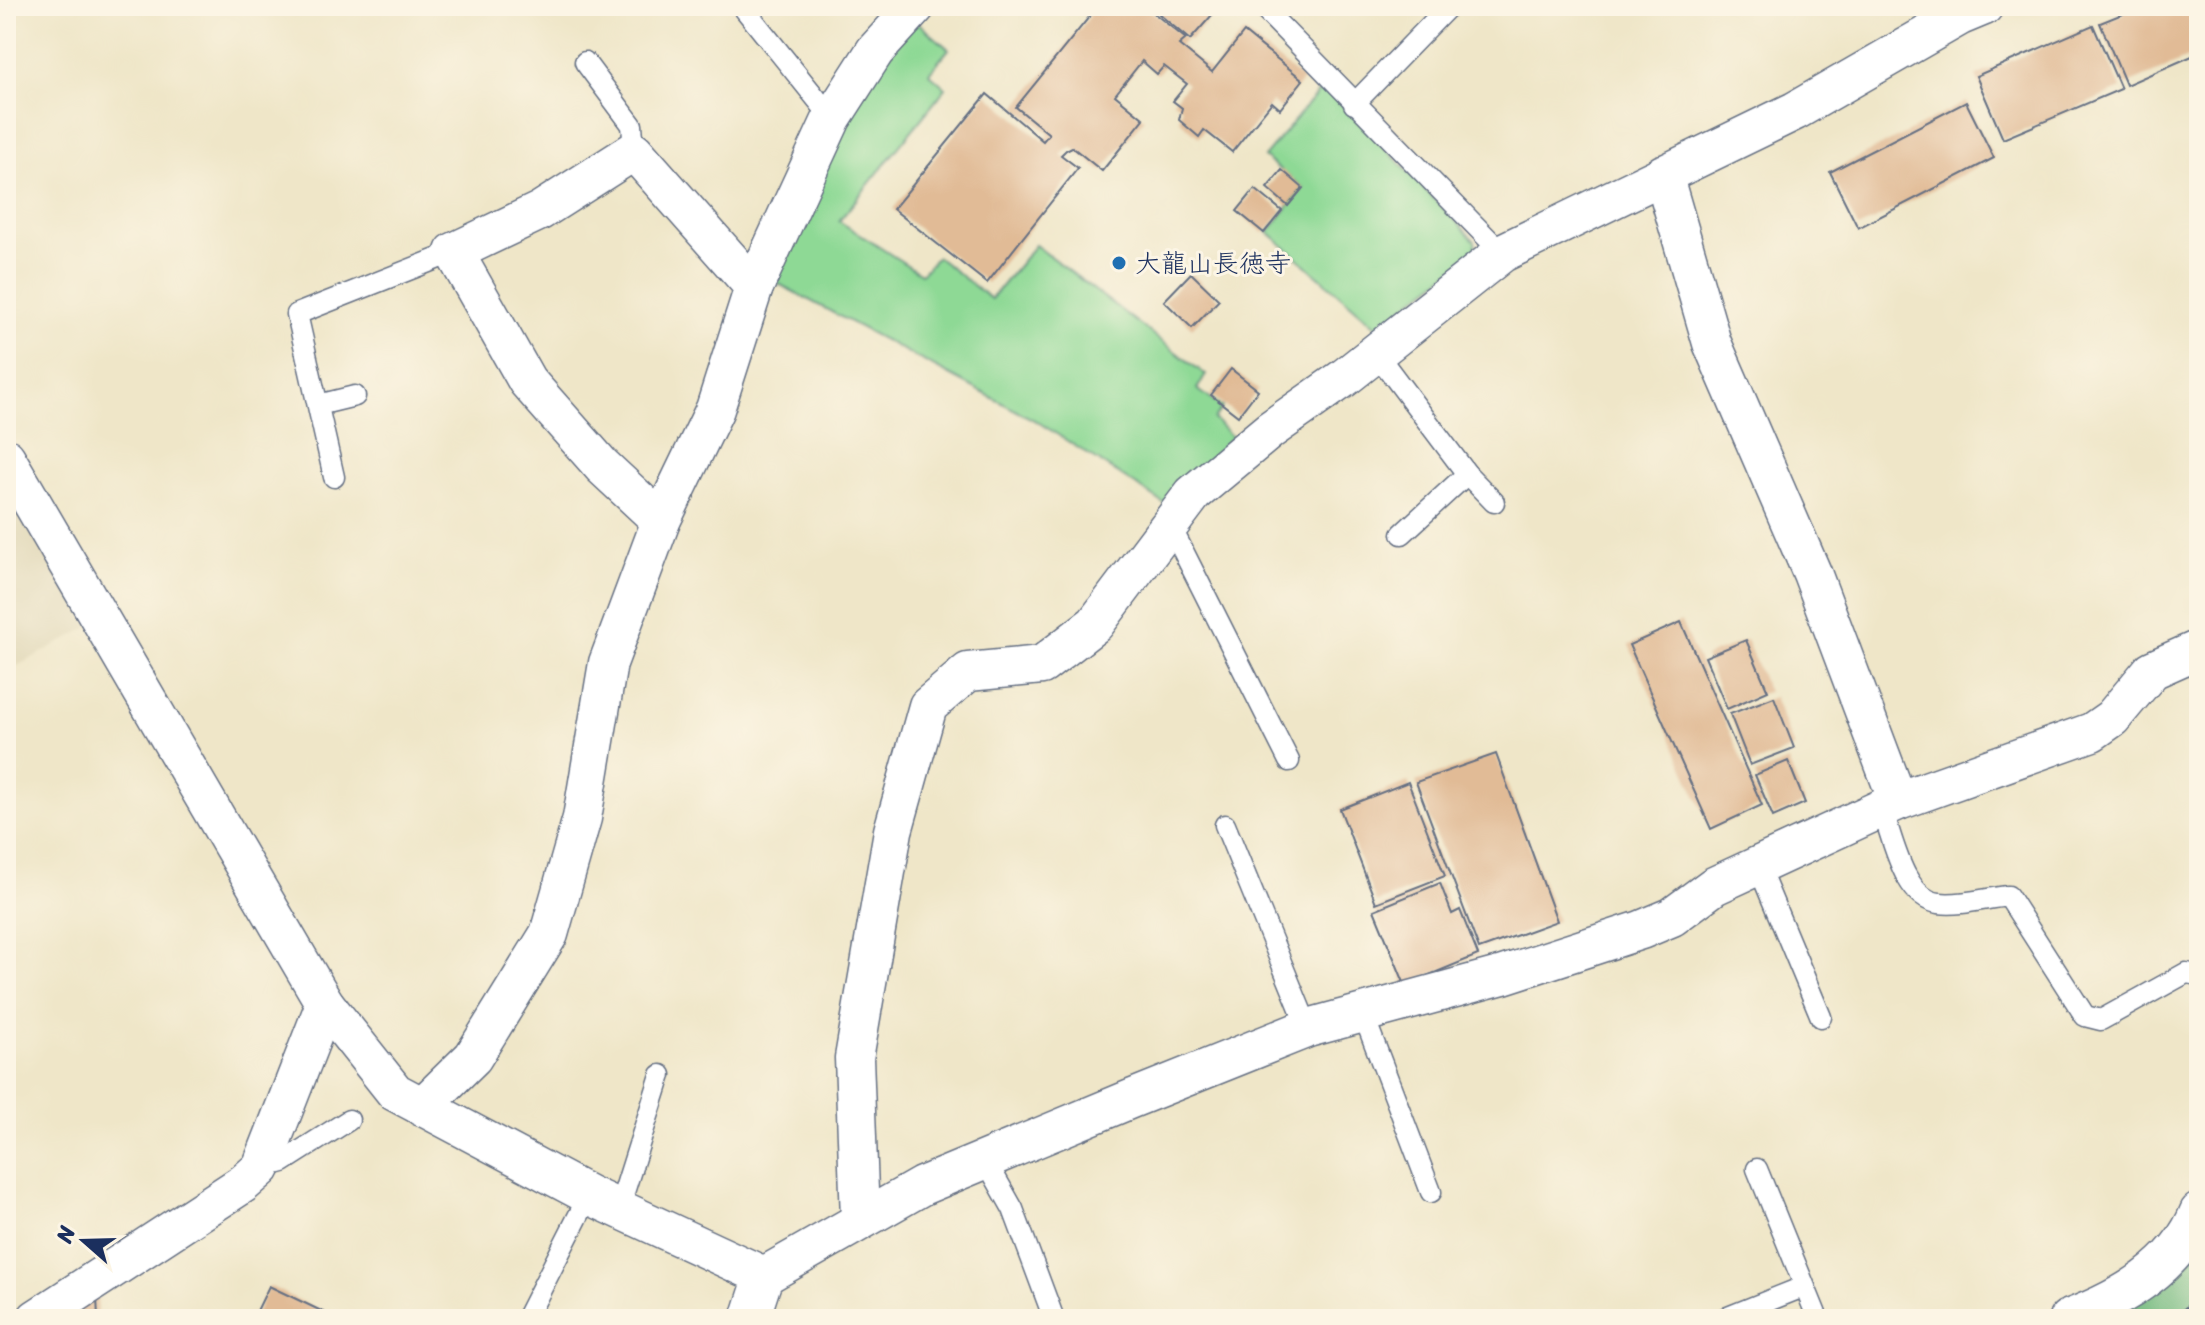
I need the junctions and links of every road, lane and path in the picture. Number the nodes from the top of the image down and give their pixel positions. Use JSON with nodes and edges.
{"nodes":[{"id":1,"x":742,"y":6,"type":"edge"},
{"id":2,"x":916,"y":6,"type":"edge"},
{"id":3,"x":1261,"y":6,"type":"edge"},
{"id":4,"x":1449,"y":6,"type":"edge"},
{"id":5,"x":1984,"y":6,"type":"edge"},
{"id":6,"x":585,"y":62,"type":"dead end"},
{"id":7,"x":1354,"y":104,"type":"junction"},
{"id":8,"x":832,"y":118,"type":"junction"},
{"id":9,"x":634,"y":151,"type":"junction"},
{"id":10,"x":1663,"y":174,"type":"junction"},
{"id":11,"x":454,"y":252,"type":"junction"},
{"id":12,"x":1502,"y":253,"type":"junction"},
{"id":13,"x":754,"y":287,"type":"junction"},
{"id":14,"x":1376,"y":353,"type":"junction"},
{"id":15,"x":355,"y":396,"type":"dead end"},
{"id":16,"x":318,"y":405,"type":"junction"},
{"id":17,"x":6,"y":458,"type":"edge"},
{"id":18,"x":1467,"y":474,"type":"junction"},
{"id":19,"x":334,"y":477,"type":"dead end"},
{"id":20,"x":1494,"y":502,"type":"dead end"},
{"id":21,"x":661,"y":521,"type":"junction"},
{"id":22,"x":1169,"y":523,"type":"junction"},
{"id":23,"x":1402,"y":534,"type":"dead end"},
{"id":24,"x":2199,"y":649,"type":"edge"},
{"id":25,"x":1289,"y":761,"type":"dead end"},
{"id":26,"x":1890,"y":805,"type":"junction"},
{"id":27,"x":1225,"y":825,"type":"dead end"},
{"id":28,"x":1758,"y":866,"type":"junction"},
{"id":29,"x":2199,"y":975,"type":"edge"},
{"id":30,"x":325,"y":1004,"type":"junction"},
{"id":31,"x":1362,"y":1011,"type":"junction"},
{"id":32,"x":1821,"y":1017,"type":"dead end"},
{"id":33,"x":1308,"y":1028,"type":"junction"},
{"id":34,"x":661,"y":1075,"type":"dead end"},
{"id":35,"x":422,"y":1107,"type":"junction"},
{"id":36,"x":349,"y":1120,"type":"dead end"},
{"id":37,"x":986,"y":1161,"type":"junction"},
{"id":38,"x":261,"y":1168,"type":"junction"},
{"id":39,"x":1757,"y":1169,"type":"dead end"},
{"id":40,"x":1431,"y":1192,"type":"dead end"},
{"id":41,"x":604,"y":1202,"type":"junction"},
{"id":42,"x":2199,"y":1212,"type":"edge"},
{"id":43,"x":860,"y":1218,"type":"junction"},
{"id":44,"x":764,"y":1276,"type":"junction"},
{"id":45,"x":1803,"y":1287,"type":"junction"},
{"id":46,"x":2199,"y":1297,"type":"edge"},
{"id":47,"x":36,"y":1319,"type":"edge"},
{"id":48,"x":526,"y":1319,"type":"edge"},
{"id":49,"x":750,"y":1319,"type":"edge"},
{"id":50,"x":1054,"y":1319,"type":"edge"},
{"id":51,"x":1723,"y":1319,"type":"edge"},
{"id":52,"x":1818,"y":1319,"type":"edge"},
{"id":53,"x":2068,"y":1319,"type":"edge"},
{"id":54,"x":2175,"y":1319,"type":"edge"}],
"edges":[{"from":1,"to":8,"type":"lane"},
{"from":2,"to":8,"type":"street"},
{"from":3,"to":7,"type":"lane"},
{"from":4,"to":7,"type":"lane"},
{"from":5,"to":10,"type":"street"},
{"from":6,"to":9,"type":"lane"},
{"from":7,"to":12,"type":"lane"},
{"from":8,"to":13,"type":"street"},
{"from":9,"to":11,"type":"street"},
{"from":9,"to":13,"type":"street"},
{"from":10,"to":12,"type":"street"},
{"from":10,"to":26,"type":"street"},
{"from":11,"to":16,"type":"lane"},
{"from":11,"to":21,"type":"street"},
{"from":12,"to":14,"type":"street"},
{"from":13,"to":21,"type":"street"},
{"from":14,"to":18,"type":"lane"},
{"from":14,"to":22,"type":"street"},
{"from":15,"to":16,"type":"lane"},
{"from":16,"to":19,"type":"lane"},
{"from":17,"to":30,"type":"street"},
{"from":18,"to":20,"type":"lane"},
{"from":18,"to":23,"type":"lane"},
{"from":21,"to":35,"type":"street"},
{"from":22,"to":25,"type":"lane"},
{"from":22,"to":43,"type":"street"},
{"from":24,"to":26,"type":"street"},
{"from":26,"to":28,"type":"street"},
{"from":26,"to":29,"type":"lane"},
{"from":27,"to":33,"type":"lane"},
{"from":28,"to":31,"type":"street"},
{"from":28,"to":32,"type":"lane"},
{"from":30,"to":35,"type":"street"},
{"from":30,"to":38,"type":"street"},
{"from":31,"to":33,"type":"street"},
{"from":31,"to":40,"type":"lane"},
{"from":33,"to":37,"type":"street"},
{"from":34,"to":41,"type":"lane"},
{"from":35,"to":41,"type":"street"},
{"from":36,"to":38,"type":"lane"},
{"from":37,"to":43,"type":"street"},
{"from":37,"to":50,"type":"lane"},
{"from":38,"to":47,"type":"street"},
{"from":39,"to":45,"type":"lane"},
{"from":41,"to":44,"type":"street"},
{"from":41,"to":48,"type":"lane"},
{"from":42,"to":53,"type":"street"},
{"from":43,"to":44,"type":"street"},
{"from":44,"to":49,"type":"street"},
{"from":45,"to":51,"type":"lane"},
{"from":45,"to":52,"type":"lane"},
{"from":46,"to":54,"type":"path"}]}
